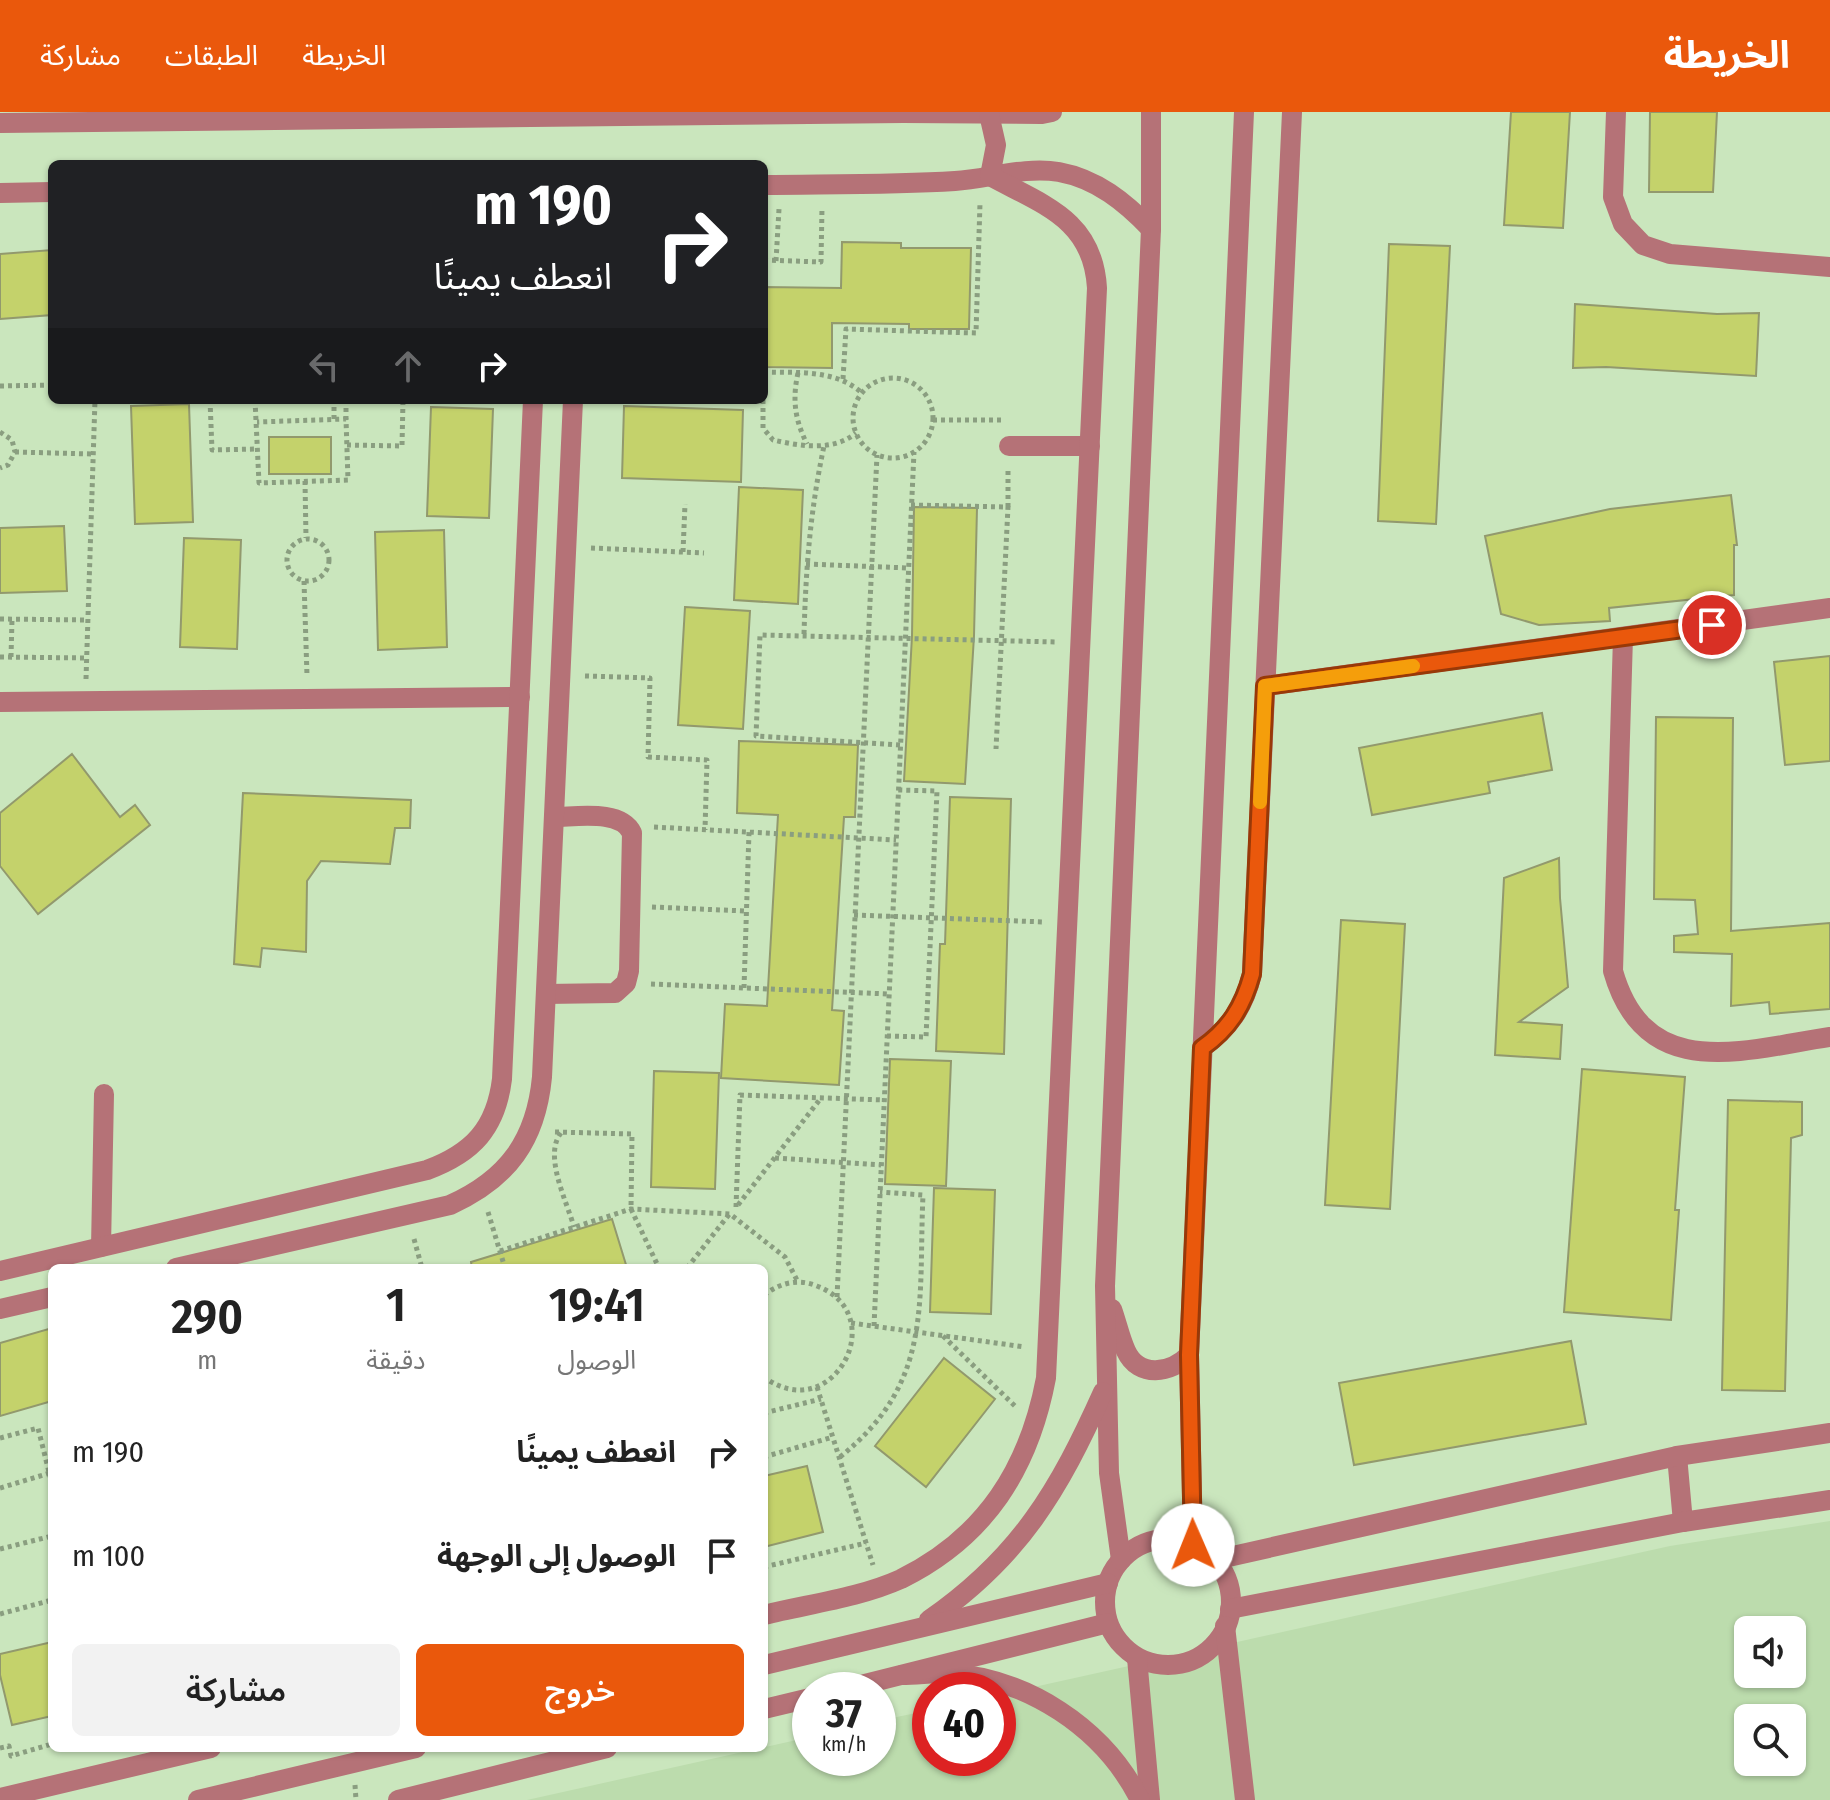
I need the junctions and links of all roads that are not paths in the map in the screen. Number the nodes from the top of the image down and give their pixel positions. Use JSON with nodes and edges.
{"nodes":[{"id":1,"x":1052,"y":112,"type":"edge"},
{"id":2,"x":1151,"y":112,"type":"edge"},
{"id":3,"x":1244,"y":112,"type":"edge"},
{"id":4,"x":1292,"y":112,"type":"edge"},
{"id":5,"x":1616,"y":112,"type":"edge"},
{"id":6,"x":989,"y":114,"type":"edge"},
{"id":7,"x":0,"y":123,"type":"edge"},
{"id":8,"x":986,"y":176,"type":"junction"},
{"id":9,"x":772,"y":184,"type":"edge"},
{"id":10,"x":48,"y":192,"type":"edge"},
{"id":11,"x":0,"y":193,"type":"edge"},
{"id":12,"x":1151,"y":229,"type":"junction"},
{"id":13,"x":1830,"y":267,"type":"edge"},
{"id":14,"x":533,"y":404,"type":"edge"},
{"id":15,"x":573,"y":404,"type":"edge"},
{"id":16,"x":1009,"y":446,"type":"dead end"},
{"id":17,"x":1090,"y":446,"type":"junction"},
{"id":18,"x":1830,"y":608,"type":"edge"},
{"id":19,"x":1623,"y":637,"type":"junction"},
{"id":20,"x":1265,"y":686,"type":"junction"},
{"id":21,"x":520,"y":697,"type":"junction"},
{"id":22,"x":0,"y":702,"type":"edge"},
{"id":23,"x":554,"y":817,"type":"junction"},
{"id":24,"x":546,"y":994,"type":"junction"},
{"id":25,"x":1830,"y":1037,"type":"edge"},
{"id":26,"x":1202,"y":1048,"type":"junction"},
{"id":27,"x":104,"y":1094,"type":"dead end"},
{"id":28,"x":101,"y":1247,"type":"junction"},
{"id":29,"x":193,"y":1264,"type":"edge"},
{"id":30,"x":0,"y":1271,"type":"edge"},
{"id":31,"x":1105,"y":1286,"type":"junction"},
{"id":32,"x":48,"y":1298,"type":"edge"},
{"id":33,"x":0,"y":1309,"type":"edge"},
{"id":34,"x":1189,"y":1355,"type":"junction"},
{"id":35,"x":1107,"y":1384,"type":"junction"},
{"id":36,"x":1830,"y":1433,"type":"edge"},
{"id":37,"x":1677,"y":1456,"type":"junction"},
{"id":38,"x":1830,"y":1500,"type":"edge"},
{"id":39,"x":1683,"y":1522,"type":"junction"},
{"id":40,"x":1193,"y":1545,"type":"junction"},
{"id":41,"x":1121,"y":1560,"type":"junction"},
{"id":42,"x":1215,"y":1560,"type":"junction"},
{"id":43,"x":1108,"y":1583,"type":"junction"},
{"id":44,"x":768,"y":1614,"type":"edge"},
{"id":45,"x":1228,"y":1618,"type":"junction"},
{"id":46,"x":1108,"y":1623,"type":"junction"},
{"id":47,"x":919,"y":1627,"type":"junction"},
{"id":48,"x":1137,"y":1658,"type":"junction"},
{"id":49,"x":768,"y":1664,"type":"edge"},
{"id":50,"x":902,"y":1675,"type":"junction"},
{"id":51,"x":896,"y":1676,"type":"edge"},
{"id":52,"x":792,"y":1702,"type":"edge"},
{"id":53,"x":768,"y":1708,"type":"edge"},
{"id":54,"x":194,"y":1752,"type":"edge"},
{"id":55,"x":399,"y":1752,"type":"edge"},
{"id":56,"x":591,"y":1752,"type":"edge"},
{"id":57,"x":0,"y":1798,"type":"edge"},
{"id":58,"x":198,"y":1800,"type":"edge"},
{"id":59,"x":398,"y":1800,"type":"edge"},
{"id":60,"x":1140,"y":1800,"type":"edge"},
{"id":61,"x":1150,"y":1800,"type":"edge"},
{"id":62,"x":1245,"y":1800,"type":"edge"}],
"edges":[{"from":1,"to":6,"type":"street"},
{"from":2,"to":12,"type":"street"},
{"from":3,"to":26,"type":"street"},
{"from":4,"to":20,"type":"street"},
{"from":5,"to":13,"type":"street"},
{"from":6,"to":7,"type":"street"},
{"from":6,"to":8,"type":"street"},
{"from":8,"to":9,"type":"street"},
{"from":8,"to":12,"type":"street"},
{"from":8,"to":17,"type":"street"},
{"from":10,"to":11,"type":"street"},
{"from":12,"to":31,"type":"street"},
{"from":14,"to":21,"type":"street"},
{"from":15,"to":23,"type":"street"},
{"from":16,"to":17,"type":"street"},
{"from":17,"to":44,"type":"street"},
{"from":18,"to":19,"type":"street"},
{"from":19,"to":20,"type":"street"},
{"from":19,"to":25,"type":"street"},
{"from":20,"to":26,"type":"street"},
{"from":21,"to":22,"type":"street"},
{"from":21,"to":28,"type":"street"},
{"from":23,"to":24,"type":"street"},
{"from":23,"to":24,"type":"street"},
{"from":24,"to":29,"type":"street"},
{"from":26,"to":34,"type":"street"},
{"from":27,"to":28,"type":"street"},
{"from":28,"to":30,"type":"street"},
{"from":31,"to":34,"type":"street"},
{"from":31,"to":35,"type":"street"},
{"from":32,"to":33,"type":"street"},
{"from":34,"to":40,"type":"street"},
{"from":35,"to":41,"type":"street"},
{"from":35,"to":47,"type":"street"},
{"from":36,"to":37,"type":"street"},
{"from":37,"to":39,"type":"street"},
{"from":37,"to":42,"type":"street"},
{"from":38,"to":39,"type":"street"},
{"from":39,"to":45,"type":"street"},
{"from":40,"to":41,"type":"street"},
{"from":40,"to":42,"type":"street"},
{"from":41,"to":43,"type":"street"},
{"from":42,"to":45,"type":"street"},
{"from":43,"to":46,"type":"street"},
{"from":43,"to":47,"type":"street"},
{"from":45,"to":48,"type":"street"},
{"from":45,"to":62,"type":"street"},
{"from":46,"to":48,"type":"street"},
{"from":46,"to":50,"type":"street"},
{"from":47,"to":49,"type":"street"},
{"from":48,"to":61,"type":"street"},
{"from":50,"to":51,"type":"street"},
{"from":50,"to":60,"type":"street"},
{"from":52,"to":53,"type":"street"},
{"from":54,"to":57,"type":"street"},
{"from":55,"to":58,"type":"street"},
{"from":56,"to":59,"type":"street"}]}
